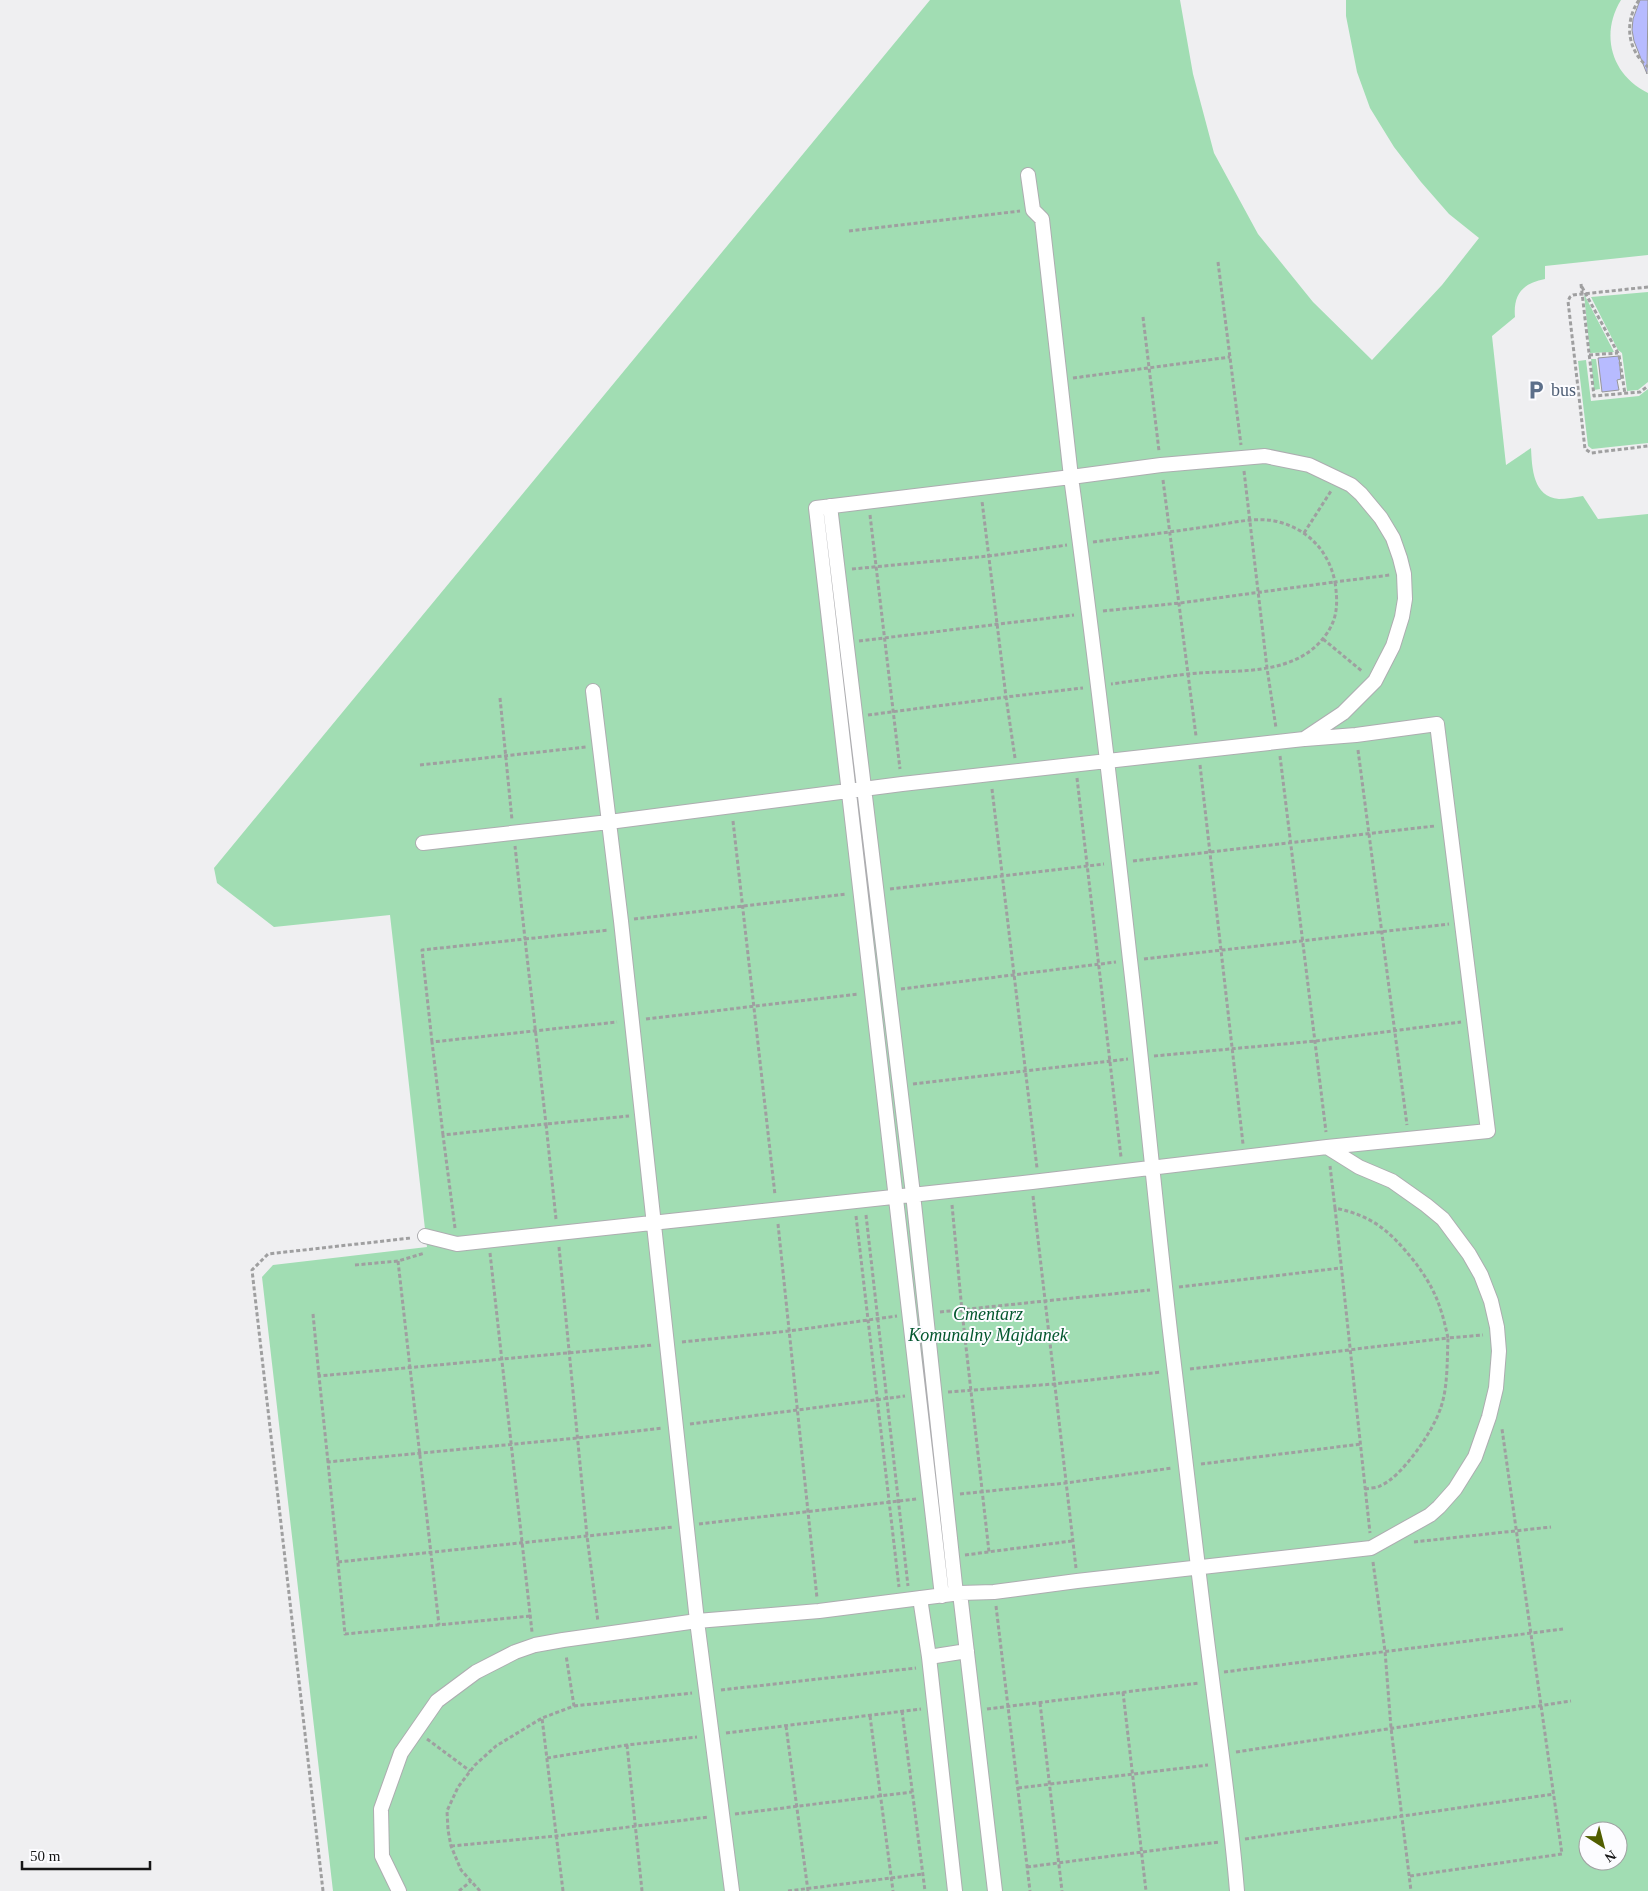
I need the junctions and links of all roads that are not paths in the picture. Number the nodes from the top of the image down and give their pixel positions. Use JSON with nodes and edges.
{"nodes":[{"id":1,"x":1028,"y":175,"type":"dead end"},
{"id":2,"x":1071,"y":477,"type":"junction"},
{"id":3,"x":830,"y":506,"type":"junction"},
{"id":4,"x":592,"y":691,"type":"dead end"},
{"id":5,"x":1304,"y":739,"type":"junction"},
{"id":6,"x":1106,"y":762,"type":"junction"},
{"id":7,"x":864,"y":789,"type":"junction"},
{"id":8,"x":850,"y":791,"type":"junction"},
{"id":9,"x":609,"y":822,"type":"junction"},
{"id":10,"x":423,"y":843,"type":"dead end"},
{"id":11,"x":1327,"y":1147,"type":"junction"},
{"id":12,"x":1152,"y":1168,"type":"junction"},
{"id":13,"x":912,"y":1194,"type":"junction"},
{"id":14,"x":896,"y":1196,"type":"junction"},
{"id":15,"x":655,"y":1222,"type":"junction"},
{"id":16,"x":425,"y":1236,"type":"road end"},
{"id":17,"x":1198,"y":1567,"type":"junction"},
{"id":18,"x":958,"y":1594,"type":"junction"},
{"id":19,"x":942,"y":1596,"type":"junction"},
{"id":20,"x":910,"y":1599,"type":"junction"},
{"id":21,"x":697,"y":1621,"type":"junction"},
{"id":22,"x":967,"y":1651,"type":"junction"},
{"id":23,"x":929,"y":1662,"type":"junction"},
{"id":24,"x":399,"y":1891,"type":"edge"},
{"id":25,"x":732,"y":1891,"type":"edge"},
{"id":26,"x":955,"y":1891,"type":"edge"},
{"id":27,"x":995,"y":1891,"type":"edge"},
{"id":28,"x":1237,"y":1891,"type":"edge"}],
"edges":[{"from":1,"to":2,"type":"street"},
{"from":2,"to":3,"type":"street"},
{"from":2,"to":5,"type":"street"},
{"from":2,"to":6,"type":"street"},
{"from":3,"to":7,"type":"street"},
{"from":3,"to":8,"type":"street"},
{"from":4,"to":9,"type":"street"},
{"from":5,"to":6,"type":"street"},
{"from":5,"to":11,"type":"street"},
{"from":6,"to":7,"type":"street"},
{"from":6,"to":12,"type":"street"},
{"from":7,"to":8,"type":"street"},
{"from":7,"to":13,"type":"street"},
{"from":8,"to":9,"type":"street"},
{"from":8,"to":14,"type":"street"},
{"from":9,"to":10,"type":"street"},
{"from":9,"to":15,"type":"street"},
{"from":11,"to":12,"type":"street"},
{"from":11,"to":17,"type":"street"},
{"from":12,"to":13,"type":"street"},
{"from":12,"to":17,"type":"street"},
{"from":13,"to":14,"type":"street"},
{"from":13,"to":18,"type":"street"},
{"from":14,"to":15,"type":"street"},
{"from":14,"to":19,"type":"street"},
{"from":15,"to":16,"type":"street"},
{"from":15,"to":21,"type":"street"},
{"from":17,"to":18,"type":"street"},
{"from":17,"to":28,"type":"street"},
{"from":18,"to":19,"type":"street"},
{"from":18,"to":22,"type":"street"},
{"from":19,"to":20,"type":"street"},
{"from":20,"to":21,"type":"street"},
{"from":20,"to":23,"type":"street"},
{"from":21,"to":24,"type":"street"},
{"from":21,"to":25,"type":"street"},
{"from":22,"to":23,"type":"street"},
{"from":22,"to":27,"type":"street"},
{"from":23,"to":26,"type":"street"}]}
